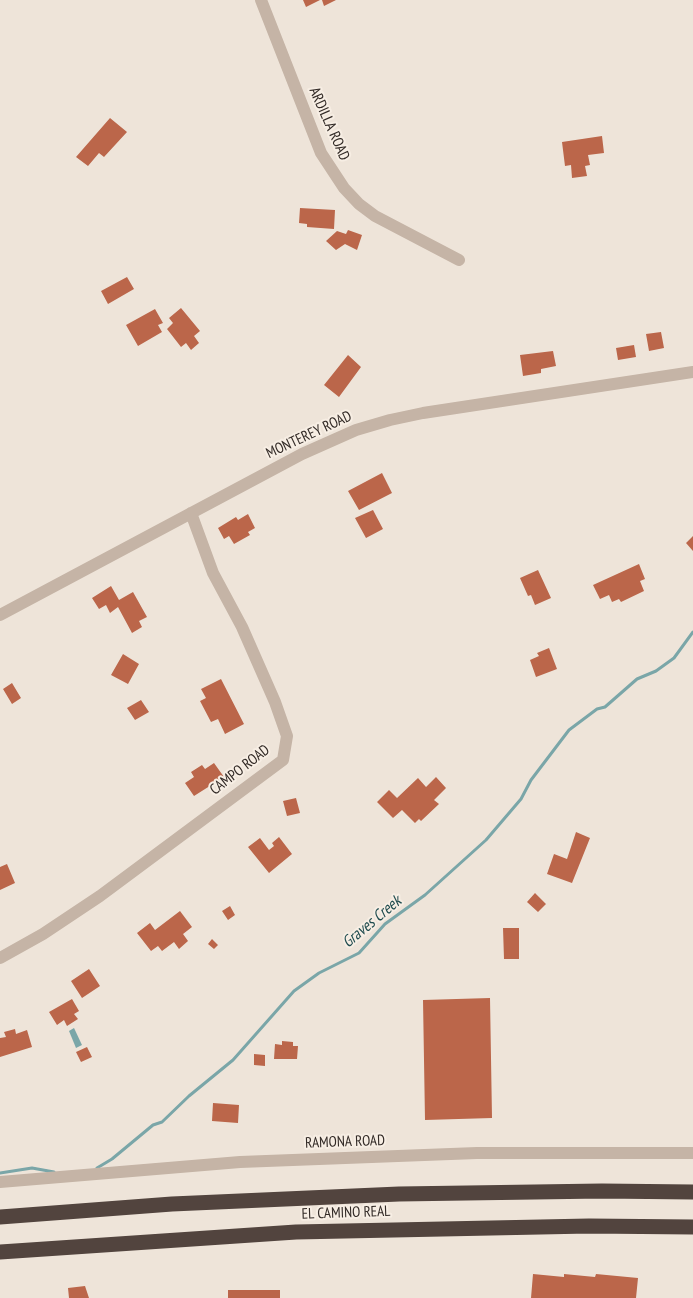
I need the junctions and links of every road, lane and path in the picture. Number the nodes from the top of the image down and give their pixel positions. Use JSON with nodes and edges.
{"nodes":[{"id":1,"x":261,"y":0,"type":"edge"},
{"id":2,"x":459,"y":260,"type":"dead end"},
{"id":3,"x":693,"y":372,"type":"edge"},
{"id":4,"x":191,"y":513,"type":"junction"},
{"id":5,"x":0,"y":615,"type":"edge"},
{"id":6,"x":0,"y":958,"type":"edge"},
{"id":7,"x":693,"y":1153,"type":"edge"},
{"id":8,"x":0,"y":1182,"type":"edge"},
{"id":9,"x":693,"y":1192,"type":"edge"},
{"id":10,"x":0,"y":1217,"type":"edge"},
{"id":11,"x":693,"y":1227,"type":"edge"},
{"id":12,"x":0,"y":1252,"type":"edge"}],
"edges":[{"from":1,"to":2,"type":"street","name":"ARDILLA ROAD"},
{"from":3,"to":4,"type":"street","name":"MONTEREY ROAD"},
{"from":4,"to":5,"type":"street","name":"MONTEREY ROAD"},
{"from":4,"to":6,"type":"street","name":"CAMPO ROAD"},
{"from":7,"to":8,"type":"street","name":"RAMONA ROAD"},
{"from":9,"to":10,"type":"highway","name":"EL CAMINO REAL"},
{"from":11,"to":12,"type":"highway","name":"EL CAMINO REAL"}]}
